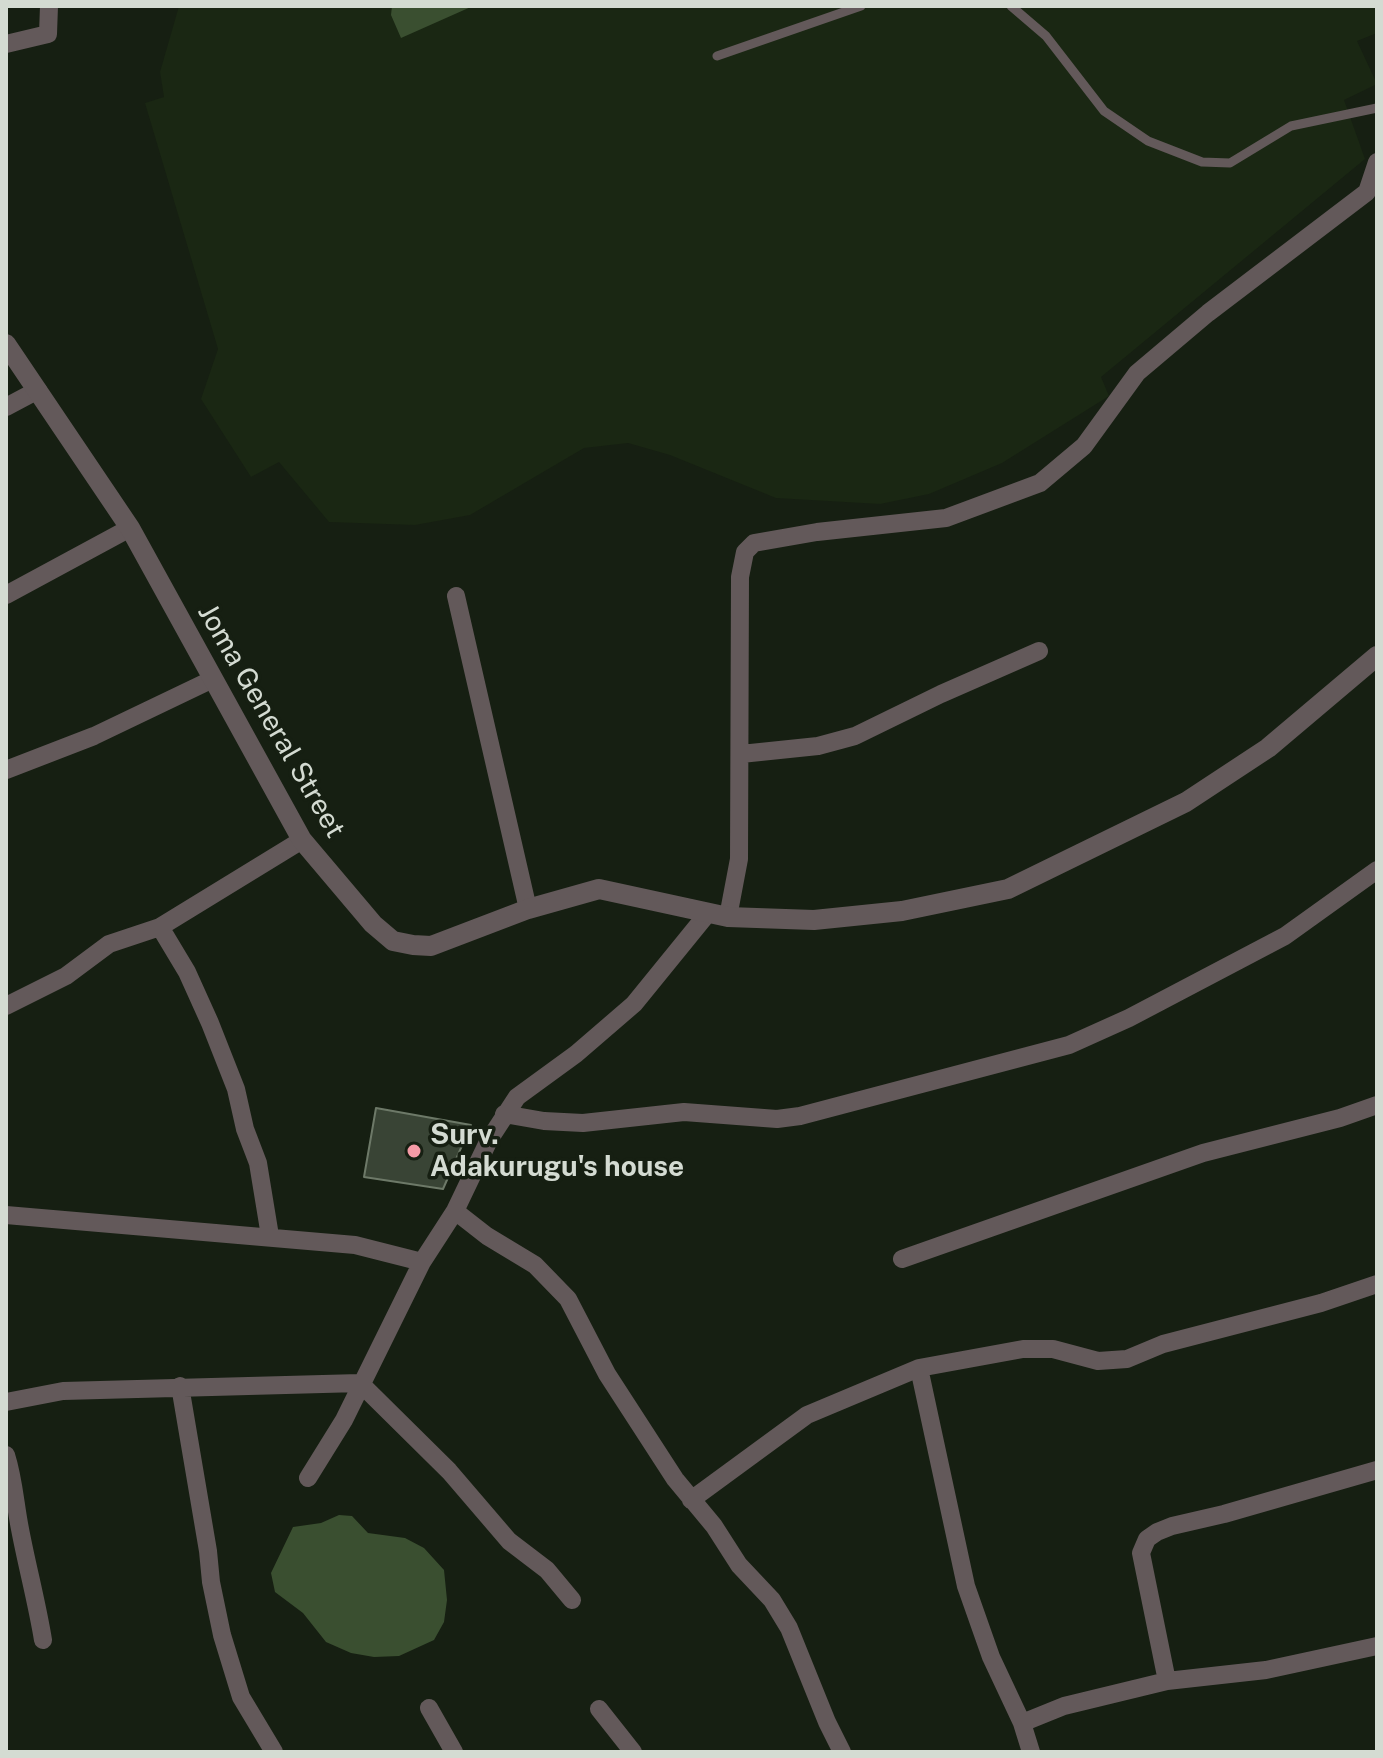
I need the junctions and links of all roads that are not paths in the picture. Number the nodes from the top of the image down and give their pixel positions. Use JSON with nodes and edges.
{"nodes":[{"id":1,"x":49,"y":6,"type":"edge"},
{"id":2,"x":861,"y":6,"type":"edge"},
{"id":3,"x":1011,"y":6,"type":"edge"},
{"id":4,"x":6,"y":44,"type":"edge"},
{"id":5,"x":717,"y":56,"type":"dead end"},
{"id":6,"x":1377,"y":108,"type":"edge"},
{"id":7,"x":1377,"y":162,"type":"edge"},
{"id":8,"x":6,"y":344,"type":"edge"},
{"id":9,"x":38,"y":390,"type":"junction"},
{"id":10,"x":6,"y":407,"type":"edge"},
{"id":11,"x":130,"y":528,"type":"junction"},
{"id":12,"x":6,"y":595,"type":"edge"},
{"id":13,"x":456,"y":596,"type":"dead end"},
{"id":14,"x":1039,"y":651,"type":"dead end"},
{"id":15,"x":1377,"y":656,"type":"edge"},
{"id":16,"x":213,"y":679,"type":"junction"},
{"id":17,"x":741,"y":754,"type":"junction"},
{"id":18,"x":6,"y":770,"type":"edge"},
{"id":19,"x":302,"y":840,"type":"junction"},
{"id":20,"x":1377,"y":870,"type":"edge"},
{"id":21,"x":528,"y":909,"type":"junction"},
{"id":22,"x":718,"y":915,"type":"junction"},
{"id":23,"x":160,"y":927,"type":"junction"},
{"id":24,"x":6,"y":1006,"type":"edge"},
{"id":25,"x":1377,"y":1105,"type":"edge"},
{"id":26,"x":504,"y":1114,"type":"junction"},
{"id":27,"x":455,"y":1211,"type":"junction"},
{"id":28,"x":6,"y":1215,"type":"edge"},
{"id":29,"x":270,"y":1236,"type":"junction"},
{"id":30,"x":902,"y":1259,"type":"dead end"},
{"id":31,"x":422,"y":1262,"type":"junction"},
{"id":32,"x":1377,"y":1284,"type":"edge"},
{"id":33,"x":919,"y":1368,"type":"junction"},
{"id":34,"x":360,"y":1383,"type":"junction"},
{"id":35,"x":180,"y":1386,"type":"junction"},
{"id":36,"x":6,"y":1402,"type":"edge"},
{"id":37,"x":6,"y":1455,"type":"edge"},
{"id":38,"x":1377,"y":1470,"type":"edge"},
{"id":39,"x":308,"y":1478,"type":"dead end"},
{"id":40,"x":691,"y":1500,"type":"junction"},
{"id":41,"x":572,"y":1600,"type":"dead end"},
{"id":42,"x":43,"y":1640,"type":"dead end"},
{"id":43,"x":1377,"y":1646,"type":"edge"},
{"id":44,"x":1167,"y":1681,"type":"junction"},
{"id":45,"x":429,"y":1708,"type":"dead end"},
{"id":46,"x":599,"y":1709,"type":"dead end"},
{"id":47,"x":1022,"y":1723,"type":"junction"},
{"id":48,"x":274,"y":1752,"type":"edge"},
{"id":49,"x":454,"y":1752,"type":"edge"},
{"id":50,"x":633,"y":1752,"type":"edge"},
{"id":51,"x":842,"y":1752,"type":"edge"},
{"id":52,"x":1031,"y":1752,"type":"edge"}],
"edges":[{"from":1,"to":4,"type":"street"},
{"from":2,"to":5,"type":"lane"},
{"from":3,"to":6,"type":"lane"},
{"from":7,"to":17,"type":"street"},
{"from":8,"to":9,"type":"street","name":"Joma General Street"},
{"from":9,"to":10,"type":"street"},
{"from":9,"to":11,"type":"street","name":"Joma General Street"},
{"from":11,"to":12,"type":"street"},
{"from":11,"to":16,"type":"street","name":"Joma General Street"},
{"from":13,"to":21,"type":"street"},
{"from":14,"to":17,"type":"street"},
{"from":15,"to":22,"type":"street","name":"Joma General Street"},
{"from":16,"to":18,"type":"street"},
{"from":16,"to":19,"type":"street","name":"Joma General Street"},
{"from":17,"to":22,"type":"street"},
{"from":19,"to":21,"type":"street","name":"Joma General Street"},
{"from":19,"to":23,"type":"street"},
{"from":20,"to":26,"type":"street"},
{"from":21,"to":22,"type":"street","name":"Joma General Street"},
{"from":22,"to":26,"type":"street"},
{"from":23,"to":24,"type":"street"},
{"from":23,"to":29,"type":"street"},
{"from":25,"to":30,"type":"street"},
{"from":26,"to":27,"type":"street"},
{"from":27,"to":31,"type":"street"},
{"from":27,"to":40,"type":"street"},
{"from":28,"to":29,"type":"street"},
{"from":29,"to":31,"type":"street"},
{"from":31,"to":34,"type":"street"},
{"from":32,"to":33,"type":"street"},
{"from":33,"to":40,"type":"street"},
{"from":33,"to":47,"type":"street"},
{"from":34,"to":35,"type":"street"},
{"from":34,"to":39,"type":"street"},
{"from":34,"to":41,"type":"street"},
{"from":35,"to":36,"type":"street"},
{"from":35,"to":48,"type":"street"},
{"from":37,"to":42,"type":"street"},
{"from":38,"to":44,"type":"street"},
{"from":40,"to":51,"type":"street"},
{"from":43,"to":44,"type":"street"},
{"from":44,"to":47,"type":"street"},
{"from":45,"to":49,"type":"street"},
{"from":46,"to":50,"type":"street"},
{"from":47,"to":52,"type":"street"}]}
